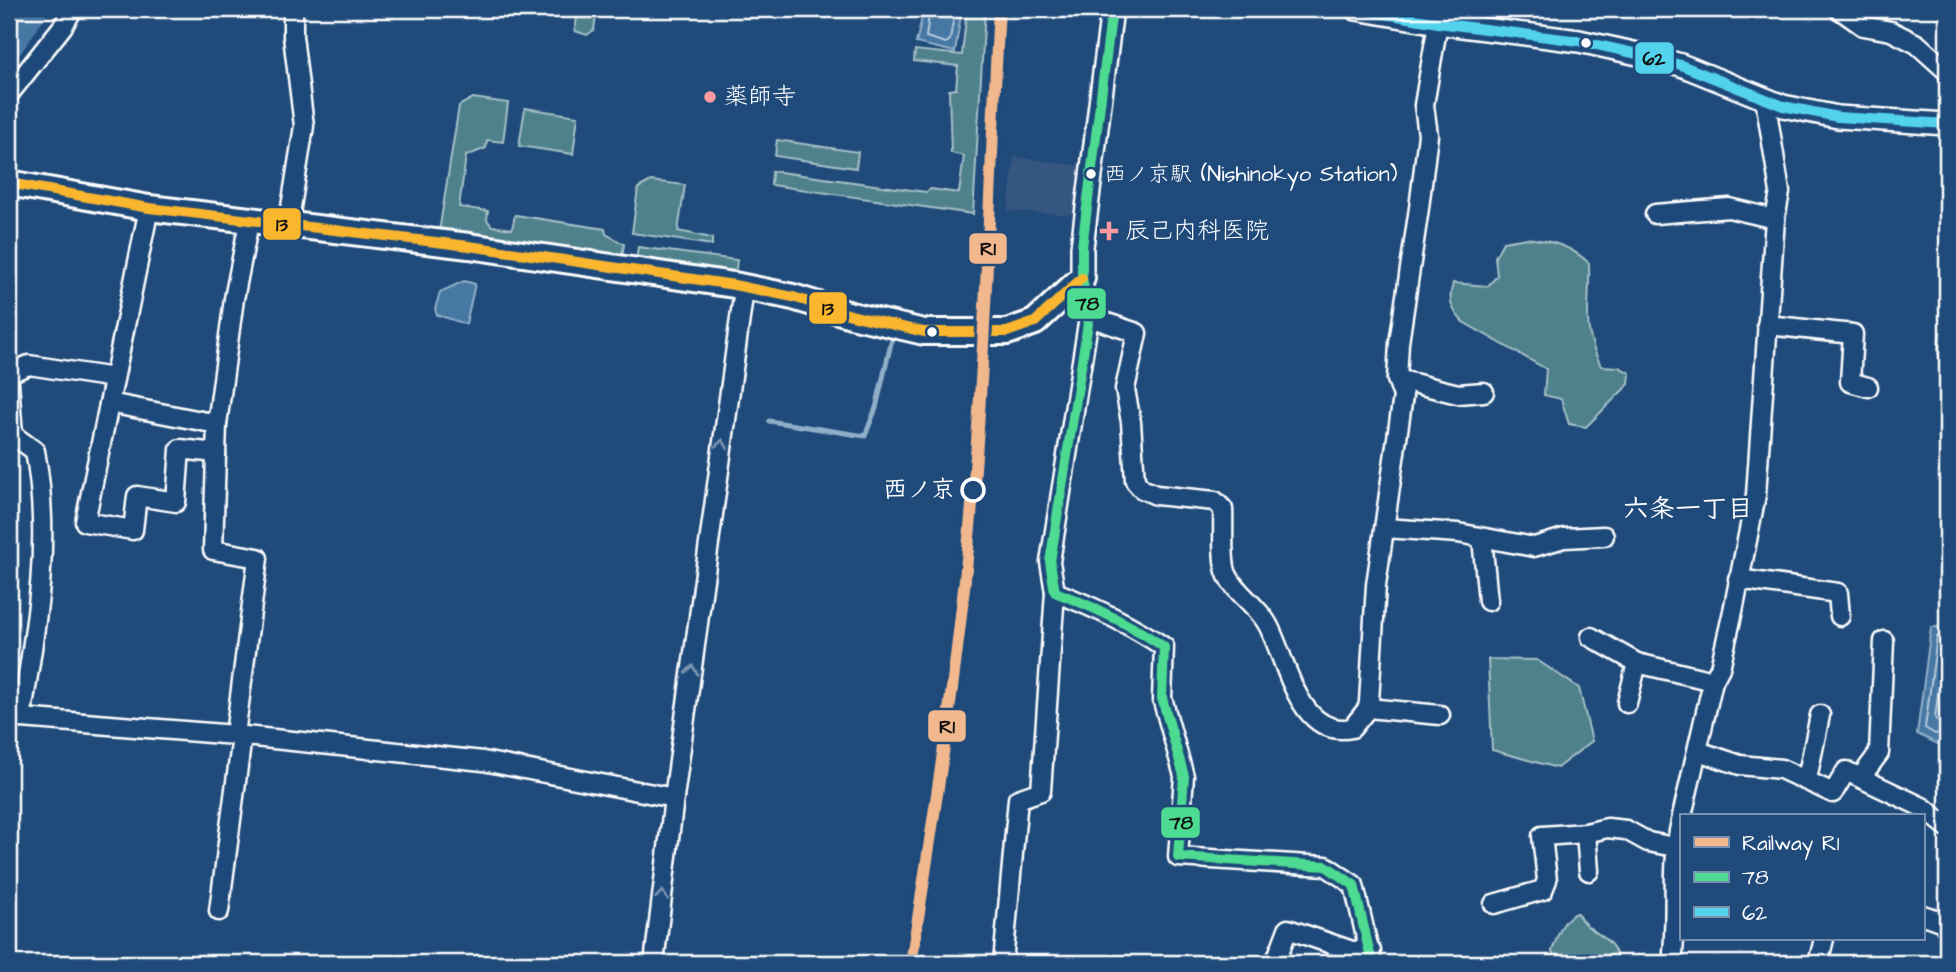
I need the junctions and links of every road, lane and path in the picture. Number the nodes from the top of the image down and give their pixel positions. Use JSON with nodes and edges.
{"nodes":[{"id":1,"x":73,"y":9,"type":"edge"},
{"id":2,"x":292,"y":9,"type":"edge"},
{"id":3,"x":1112,"y":9,"type":"edge"},
{"id":4,"x":1356,"y":9,"type":"edge"},
{"id":5,"x":1839,"y":9,"type":"edge"},
{"id":6,"x":1438,"y":23,"type":"junction"},
{"id":7,"x":1947,"y":71,"type":"edge"},
{"id":8,"x":9,"y":94,"type":"edge"},
{"id":9,"x":1765,"y":99,"type":"junction"},
{"id":10,"x":1947,"y":124,"type":"edge"},
{"id":11,"x":9,"y":183,"type":"edge"},
{"id":12,"x":149,"y":208,"type":"junction"},
{"id":13,"x":1655,"y":214,"type":"dead end"},
{"id":14,"x":1775,"y":219,"type":"junction"},
{"id":15,"x":249,"y":222,"type":"junction"},
{"id":16,"x":288,"y":226,"type":"junction"},
{"id":17,"x":1082,"y":278,"type":"junction"},
{"id":18,"x":744,"y":289,"type":"junction"},
{"id":19,"x":1088,"y":317,"type":"junction"},
{"id":20,"x":1767,"y":326,"type":"junction"},
{"id":21,"x":9,"y":373,"type":"edge"},
{"id":22,"x":114,"y":378,"type":"junction"},
{"id":23,"x":1397,"y":379,"type":"junction"},
{"id":24,"x":9,"y":383,"type":"edge"},
{"id":25,"x":1868,"y":387,"type":"dead end"},
{"id":26,"x":1484,"y":392,"type":"dead end"},
{"id":27,"x":109,"y":403,"type":"junction"},
{"id":28,"x":217,"y":424,"type":"junction"},
{"id":29,"x":11,"y":435,"type":"edge"},
{"id":30,"x":216,"y":453,"type":"junction"},
{"id":31,"x":1385,"y":527,"type":"junction"},
{"id":32,"x":1604,"y":536,"type":"dead end"},
{"id":33,"x":1482,"y":538,"type":"junction"},
{"id":34,"x":1738,"y":579,"type":"junction"},
{"id":35,"x":1055,"y":592,"type":"junction"},
{"id":36,"x":1488,"y":601,"type":"dead end"},
{"id":37,"x":1840,"y":616,"type":"dead end"},
{"id":38,"x":1591,"y":637,"type":"dead end"},
{"id":39,"x":1884,"y":641,"type":"dead end"},
{"id":40,"x":1637,"y":663,"type":"junction"},
{"id":41,"x":1713,"y":681,"type":"junction"},
{"id":42,"x":1627,"y":703,"type":"dead end"},
{"id":43,"x":1368,"y":708,"type":"junction"},
{"id":44,"x":1440,"y":715,"type":"dead end"},
{"id":45,"x":1820,"y":715,"type":"dead end"},
{"id":46,"x":15,"y":718,"type":"edge"},
{"id":47,"x":239,"y":735,"type":"junction"},
{"id":48,"x":1698,"y":751,"type":"junction"},
{"id":49,"x":1861,"y":777,"type":"junction"},
{"id":50,"x":1807,"y":779,"type":"junction"},
{"id":51,"x":674,"y":798,"type":"junction"},
{"id":52,"x":1682,"y":814,"type":"edge"},
{"id":53,"x":1680,"y":825,"type":"edge"},
{"id":54,"x":1947,"y":827,"type":"edge"},
{"id":55,"x":1586,"y":833,"type":"junction"},
{"id":56,"x":1675,"y":847,"type":"junction"},
{"id":57,"x":1589,"y":871,"type":"dead end"},
{"id":58,"x":1494,"y":904,"type":"dead end"},
{"id":59,"x":219,"y":911,"type":"dead end"},
{"id":60,"x":1924,"y":915,"type":"edge"},
{"id":61,"x":1947,"y":929,"type":"edge"},
{"id":62,"x":1824,"y":940,"type":"edge"},
{"id":63,"x":1371,"y":957,"type":"edge"},
{"id":64,"x":654,"y":963,"type":"edge"},
{"id":65,"x":1003,"y":963,"type":"edge"},
{"id":66,"x":1275,"y":963,"type":"edge"},
{"id":67,"x":1672,"y":963,"type":"edge"},
{"id":68,"x":1818,"y":963,"type":"edge"}],
"edges":[{"from":1,"to":8,"type":"street"},
{"from":2,"to":16,"type":"street"},
{"from":3,"to":17,"type":"street"},
{"from":4,"to":6,"type":"street"},
{"from":5,"to":7,"type":"street"},
{"from":6,"to":9,"type":"street"},
{"from":6,"to":23,"type":"street"},
{"from":9,"to":10,"type":"street"},
{"from":9,"to":14,"type":"street"},
{"from":11,"to":12,"type":"main road"},
{"from":12,"to":15,"type":"main road"},
{"from":12,"to":22,"type":"street"},
{"from":13,"to":14,"type":"street"},
{"from":14,"to":20,"type":"street"},
{"from":15,"to":16,"type":"main road"},
{"from":15,"to":28,"type":"street"},
{"from":16,"to":18,"type":"main road"},
{"from":17,"to":18,"type":"main road"},
{"from":17,"to":19,"type":"street"},
{"from":51,"to":18,"type":"street","one_way":true},
{"from":19,"to":35,"type":"street"},
{"from":19,"to":43,"type":"street"},
{"from":20,"to":25,"type":"street"},
{"from":20,"to":34,"type":"street"},
{"from":21,"to":22,"type":"street"},
{"from":22,"to":27,"type":"street"},
{"from":23,"to":26,"type":"street"},
{"from":23,"to":31,"type":"street"},
{"from":24,"to":29,"type":"street"},
{"from":27,"to":28,"type":"street"},
{"from":27,"to":30,"type":"street"},
{"from":28,"to":30,"type":"street"},
{"from":29,"to":46,"type":"street"},
{"from":30,"to":47,"type":"street"},
{"from":31,"to":33,"type":"street"},
{"from":31,"to":43,"type":"street"},
{"from":32,"to":33,"type":"street"},
{"from":33,"to":36,"type":"street"},
{"from":34,"to":37,"type":"street"},
{"from":34,"to":41,"type":"street"},
{"from":35,"to":63,"type":"street"},
{"from":35,"to":65,"type":"street"},
{"from":38,"to":40,"type":"street"},
{"from":39,"to":49,"type":"street"},
{"from":40,"to":41,"type":"street"},
{"from":40,"to":42,"type":"street"},
{"from":41,"to":48,"type":"street"},
{"from":43,"to":44,"type":"street"},
{"from":45,"to":50,"type":"street"},
{"from":46,"to":47,"type":"street"},
{"from":47,"to":51,"type":"street"},
{"from":47,"to":59,"type":"street"},
{"from":48,"to":50,"type":"street"},
{"from":48,"to":52,"type":"street"},
{"from":49,"to":50,"type":"street"},
{"from":49,"to":54,"type":"street"},
{"from":64,"to":51,"type":"street","one_way":true},
{"from":53,"to":56,"type":"street"},
{"from":55,"to":56,"type":"street"},
{"from":55,"to":57,"type":"street"},
{"from":55,"to":58,"type":"street"},
{"from":56,"to":67,"type":"street"},
{"from":60,"to":61,"type":"street"},
{"from":62,"to":68,"type":"street"},
{"from":63,"to":66,"type":"street"}]}
